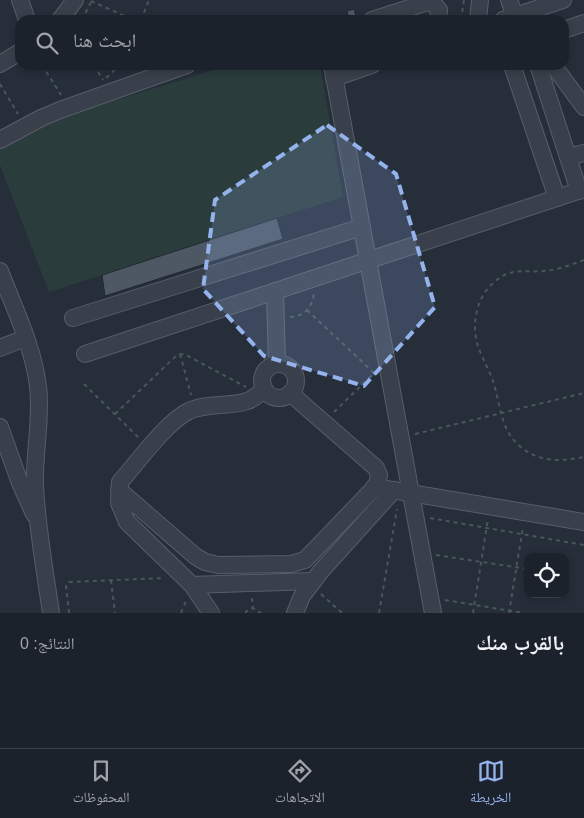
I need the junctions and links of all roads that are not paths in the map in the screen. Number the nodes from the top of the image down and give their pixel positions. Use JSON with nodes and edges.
{"nodes":[{"id":1,"x":20,"y":0,"type":"edge"},
{"id":2,"x":86,"y":0,"type":"edge"},
{"id":3,"x":480,"y":0,"type":"edge"},
{"id":4,"x":509,"y":0,"type":"edge"},
{"id":5,"x":563,"y":0,"type":"edge"},
{"id":6,"x":522,"y":13,"type":"edge"},
{"id":7,"x":25,"y":15,"type":"edge"},
{"id":8,"x":66,"y":15,"type":"edge"},
{"id":9,"x":388,"y":15,"type":"edge"},
{"id":10,"x":438,"y":15,"type":"edge"},
{"id":11,"x":478,"y":15,"type":"edge"},
{"id":12,"x":584,"y":23,"type":"edge"},
{"id":13,"x":569,"y":28,"type":"edge"},
{"id":14,"x":15,"y":55,"type":"edge"},
{"id":15,"x":0,"y":64,"type":"edge"},
{"id":16,"x":174,"y":70,"type":"edge"},
{"id":17,"x":514,"y":70,"type":"edge"},
{"id":18,"x":540,"y":70,"type":"edge"},
{"id":19,"x":557,"y":70,"type":"edge"},
{"id":20,"x":333,"y":72,"type":"edge"},
{"id":21,"x":584,"y":107,"type":"edge"},
{"id":22,"x":0,"y":140,"type":"edge"},
{"id":23,"x":584,"y":153,"type":"edge"},
{"id":24,"x":568,"y":158,"type":"junction"},
{"id":25,"x":581,"y":190,"type":"edge"},
{"id":26,"x":557,"y":198,"type":"junction"},
{"id":27,"x":362,"y":227,"type":"junction"},
{"id":28,"x":368,"y":260,"type":"junction"},
{"id":29,"x":0,"y":271,"type":"edge"},
{"id":30,"x":275,"y":292,"type":"junction"},
{"id":31,"x":73,"y":318,"type":"dead end"},
{"id":32,"x":25,"y":338,"type":"junction"},
{"id":33,"x":0,"y":348,"type":"edge"},
{"id":34,"x":85,"y":354,"type":"dead end"},
{"id":35,"x":278,"y":364,"type":"junction"},
{"id":36,"x":262,"y":391,"type":"junction"},
{"id":37,"x":290,"y":393,"type":"junction"},
{"id":38,"x":0,"y":427,"type":"edge"},
{"id":39,"x":374,"y":487,"type":"junction"},
{"id":40,"x":119,"y":490,"type":"junction"},
{"id":41,"x":402,"y":492,"type":"junction"},
{"id":42,"x":39,"y":522,"type":"junction"},
{"id":43,"x":584,"y":522,"type":"edge"},
{"id":44,"x":188,"y":581,"type":"junction"},
{"id":45,"x":311,"y":583,"type":"junction"},
{"id":46,"x":431,"y":605,"type":"edge"},
{"id":47,"x":51,"y":613,"type":"edge"},
{"id":48,"x":211,"y":613,"type":"edge"},
{"id":49,"x":294,"y":613,"type":"edge"}],
"edges":[{"from":1,"to":7,"type":"lane"},
{"from":2,"to":8,"type":"lane"},
{"from":3,"to":11,"type":"lane"},
{"from":4,"to":6,"type":"lane"},
{"from":5,"to":6,"type":"lane"},
{"from":9,"to":10,"type":"lane"},
{"from":12,"to":13,"type":"lane"},
{"from":14,"to":15,"type":"lane"},
{"from":16,"to":22,"type":"lane"},
{"from":17,"to":26,"type":"lane"},
{"from":18,"to":24,"type":"lane"},
{"from":19,"to":21,"type":"lane"},
{"from":20,"to":27,"type":"lane"},
{"from":23,"to":24,"type":"lane"},
{"from":24,"to":25,"type":"lane"},
{"from":25,"to":26,"type":"lane"},
{"from":26,"to":28,"type":"lane"},
{"from":27,"to":28,"type":"lane"},
{"from":27,"to":31,"type":"lane"},
{"from":28,"to":30,"type":"lane"},
{"from":28,"to":41,"type":"lane"},
{"from":29,"to":32,"type":"lane"},
{"from":30,"to":34,"type":"lane"},
{"from":30,"to":35,"type":"lane"},
{"from":32,"to":33,"type":"lane"},
{"from":32,"to":42,"type":"lane"},
{"from":35,"to":36,"type":"lane"},
{"from":35,"to":37,"type":"lane"},
{"from":36,"to":37,"type":"lane"},
{"from":36,"to":40,"type":"lane"},
{"from":37,"to":39,"type":"lane"},
{"from":38,"to":42,"type":"lane"},
{"from":39,"to":40,"type":"lane"},
{"from":39,"to":41,"type":"lane"},
{"from":40,"to":44,"type":"lane"},
{"from":41,"to":43,"type":"lane"},
{"from":41,"to":45,"type":"lane"},
{"from":41,"to":46,"type":"lane"},
{"from":42,"to":47,"type":"lane"},
{"from":44,"to":45,"type":"lane"},
{"from":44,"to":48,"type":"lane"},
{"from":45,"to":49,"type":"lane"}]}
